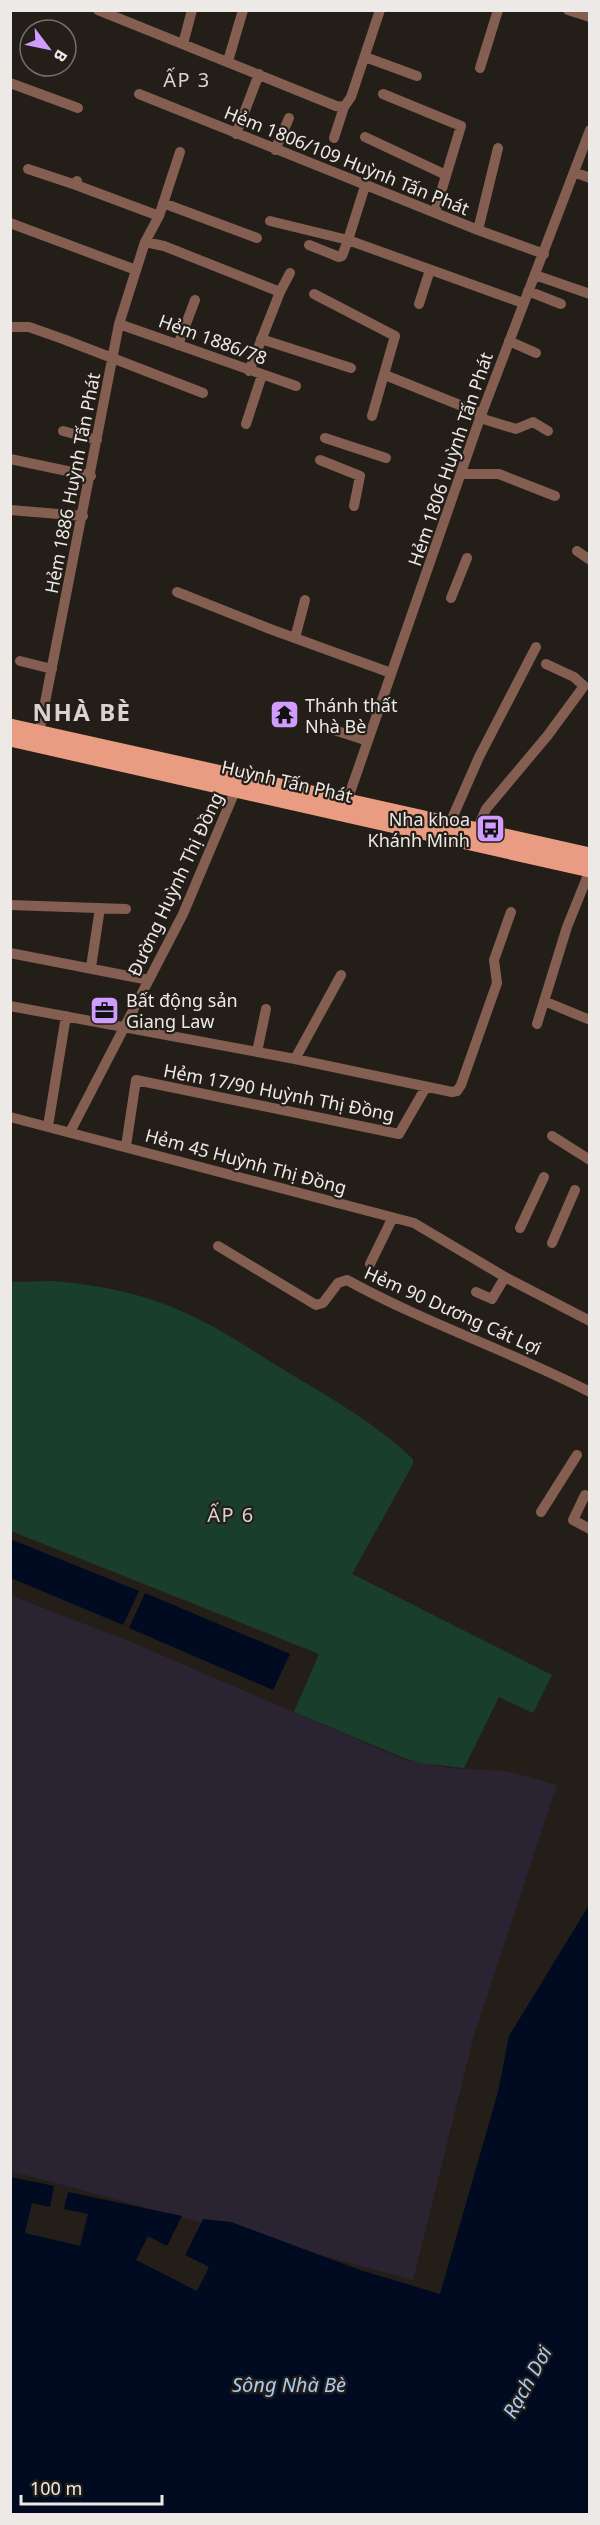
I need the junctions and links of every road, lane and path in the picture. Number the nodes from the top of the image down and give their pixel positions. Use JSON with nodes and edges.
{"nodes":[{"id":1,"x":98,"y":10,"type":"edge"},
{"id":2,"x":192,"y":10,"type":"edge"},
{"id":3,"x":243,"y":10,"type":"edge"},
{"id":4,"x":381,"y":10,"type":"edge"},
{"id":5,"x":498,"y":10,"type":"edge"},
{"id":6,"x":568,"y":10,"type":"edge"},
{"id":7,"x":590,"y":17,"type":"edge"},
{"id":8,"x":183,"y":44,"type":"junction"},
{"id":9,"x":365,"y":57,"type":"junction"},
{"id":10,"x":228,"y":61,"type":"junction"},
{"id":11,"x":480,"y":68,"type":"dead end"},
{"id":12,"x":259,"y":74,"type":"junction"},
{"id":13,"x":417,"y":76,"type":"dead end"},
{"id":14,"x":10,"y":83,"type":"edge"},
{"id":15,"x":139,"y":94,"type":"dead end"},
{"id":16,"x":382,"y":94,"type":"dead end"},
{"id":17,"x":340,"y":107,"type":"junction"},
{"id":18,"x":78,"y":108,"type":"dead end"},
{"id":19,"x":289,"y":118,"type":"dead end"},
{"id":20,"x":590,"y":130,"type":"edge"},
{"id":21,"x":236,"y":134,"type":"junction"},
{"id":22,"x":365,"y":137,"type":"dead end"},
{"id":23,"x":334,"y":138,"type":"dead end"},
{"id":24,"x":498,"y":148,"type":"dead end"},
{"id":25,"x":275,"y":150,"type":"junction"},
{"id":26,"x":180,"y":152,"type":"dead end"},
{"id":27,"x":28,"y":169,"type":"dead end"},
{"id":28,"x":574,"y":172,"type":"junction"},
{"id":29,"x":446,"y":175,"type":"junction"},
{"id":30,"x":590,"y":178,"type":"edge"},
{"id":31,"x":365,"y":186,"type":"junction"},
{"id":32,"x":163,"y":203,"type":"junction"},
{"id":33,"x":435,"y":212,"type":"junction"},
{"id":34,"x":159,"y":216,"type":"junction"},
{"id":35,"x":270,"y":221,"type":"dead end"},
{"id":36,"x":10,"y":223,"type":"edge"},
{"id":37,"x":478,"y":230,"type":"junction"},
{"id":38,"x":256,"y":238,"type":"dead end"},
{"id":39,"x":348,"y":240,"type":"junction"},
{"id":40,"x":145,"y":242,"type":"junction"},
{"id":41,"x":309,"y":245,"type":"dead end"},
{"id":42,"x":544,"y":254,"type":"junction"},
{"id":43,"x":136,"y":270,"type":"junction"},
{"id":44,"x":430,"y":270,"type":"junction"},
{"id":45,"x":290,"y":273,"type":"dead end"},
{"id":46,"x":535,"y":275,"type":"junction"},
{"id":47,"x":528,"y":291,"type":"junction"},
{"id":48,"x":280,"y":292,"type":"junction"},
{"id":49,"x":314,"y":294,"type":"dead end"},
{"id":50,"x":590,"y":294,"type":"edge"},
{"id":51,"x":195,"y":300,"type":"dead end"},
{"id":52,"x":523,"y":303,"type":"junction"},
{"id":53,"x":419,"y":304,"type":"dead end"},
{"id":54,"x":561,"y":304,"type":"dead end"},
{"id":55,"x":119,"y":324,"type":"junction"},
{"id":56,"x":10,"y":327,"type":"edge"},
{"id":57,"x":261,"y":339,"type":"junction"},
{"id":58,"x":509,"y":341,"type":"junction"},
{"id":59,"x":178,"y":345,"type":"junction"},
{"id":60,"x":536,"y":353,"type":"dead end"},
{"id":61,"x":113,"y":359,"type":"junction"},
{"id":62,"x":351,"y":368,"type":"dead end"},
{"id":63,"x":249,"y":371,"type":"junction"},
{"id":64,"x":262,"y":375,"type":"junction"},
{"id":65,"x":385,"y":375,"type":"junction"},
{"id":66,"x":296,"y":386,"type":"dead end"},
{"id":67,"x":203,"y":393,"type":"dead end"},
{"id":68,"x":372,"y":416,"type":"dead end"},
{"id":69,"x":481,"y":416,"type":"junction"},
{"id":70,"x":246,"y":424,"type":"dead end"},
{"id":71,"x":63,"y":431,"type":"dead end"},
{"id":72,"x":548,"y":431,"type":"dead end"},
{"id":73,"x":325,"y":438,"type":"dead end"},
{"id":74,"x":98,"y":440,"type":"junction"},
{"id":75,"x":386,"y":458,"type":"dead end"},
{"id":76,"x":10,"y":459,"type":"edge"},
{"id":77,"x":320,"y":460,"type":"dead end"},
{"id":78,"x":461,"y":474,"type":"junction"},
{"id":79,"x":91,"y":476,"type":"junction"},
{"id":80,"x":555,"y":496,"type":"dead end"},
{"id":81,"x":354,"y":506,"type":"dead end"},
{"id":82,"x":10,"y":510,"type":"edge"},
{"id":83,"x":83,"y":516,"type":"junction"},
{"id":84,"x":577,"y":552,"type":"dead end"},
{"id":85,"x":467,"y":558,"type":"dead end"},
{"id":86,"x":590,"y":560,"type":"edge"},
{"id":87,"x":177,"y":592,"type":"dead end"},
{"id":88,"x":451,"y":598,"type":"dead end"},
{"id":89,"x":305,"y":600,"type":"dead end"},
{"id":90,"x":295,"y":638,"type":"junction"},
{"id":91,"x":536,"y":647,"type":"dead end"},
{"id":92,"x":20,"y":661,"type":"dead end"},
{"id":93,"x":546,"y":664,"type":"dead end"},
{"id":94,"x":52,"y":669,"type":"junction"},
{"id":95,"x":391,"y":673,"type":"junction"},
{"id":96,"x":10,"y":726,"type":"edge"},
{"id":97,"x":328,"y":728,"type":"dead end"},
{"id":98,"x":39,"y":733,"type":"junction"},
{"id":99,"x":10,"y":739,"type":"edge"},
{"id":100,"x":368,"y":741,"type":"junction"},
{"id":101,"x":238,"y":783,"type":"junction"},
{"id":102,"x":347,"y":801,"type":"junction"},
{"id":103,"x":450,"y":823,"type":"junction"},
{"id":104,"x":477,"y":830,"type":"junction"},
{"id":105,"x":590,"y":855,"type":"edge"},
{"id":106,"x":590,"y":870,"type":"edge"},
{"id":107,"x":10,"y":905,"type":"edge"},
{"id":108,"x":100,"y":908,"type":"junction"},
{"id":109,"x":126,"y":909,"type":"dead end"},
{"id":110,"x":511,"y":912,"type":"dead end"},
{"id":111,"x":10,"y":953,"type":"edge"},
{"id":112,"x":91,"y":967,"type":"junction"},
{"id":113,"x":341,"y":975,"type":"dead end"},
{"id":114,"x":149,"y":980,"type":"junction"},
{"id":115,"x":544,"y":1001,"type":"junction"},
{"id":116,"x":10,"y":1006,"type":"edge"},
{"id":117,"x":266,"y":1009,"type":"dead end"},
{"id":118,"x":66,"y":1016,"type":"junction"},
{"id":119,"x":590,"y":1020,"type":"edge"},
{"id":120,"x":537,"y":1024,"type":"dead end"},
{"id":121,"x":124,"y":1027,"type":"junction"},
{"id":122,"x":257,"y":1052,"type":"junction"},
{"id":123,"x":295,"y":1059,"type":"junction"},
{"id":124,"x":426,"y":1087,"type":"junction"},
{"id":125,"x":10,"y":1117,"type":"edge"},
{"id":126,"x":48,"y":1126,"type":"junction"},
{"id":127,"x":70,"y":1132,"type":"junction"},
{"id":128,"x":552,"y":1136,"type":"dead end"},
{"id":129,"x":126,"y":1146,"type":"junction"},
{"id":130,"x":590,"y":1160,"type":"edge"},
{"id":131,"x":544,"y":1177,"type":"dead end"},
{"id":132,"x":575,"y":1190,"type":"dead end"},
{"id":133,"x":392,"y":1219,"type":"junction"},
{"id":134,"x":520,"y":1228,"type":"dead end"},
{"id":135,"x":552,"y":1242,"type":"dead end"},
{"id":136,"x":218,"y":1246,"type":"dead end"},
{"id":137,"x":370,"y":1264,"type":"dead end"},
{"id":138,"x":505,"y":1277,"type":"junction"},
{"id":139,"x":476,"y":1292,"type":"dead end"},
{"id":140,"x":590,"y":1321,"type":"edge"},
{"id":141,"x":590,"y":1392,"type":"edge"},
{"id":142,"x":578,"y":1455,"type":"dead end"},
{"id":143,"x":585,"y":1496,"type":"dead end"},
{"id":144,"x":540,"y":1512,"type":"dead end"},
{"id":145,"x":590,"y":1528,"type":"edge"}],
"edges":[{"from":1,"to":8,"type":"street"},
{"from":2,"to":8,"type":"street"},
{"from":3,"to":10,"type":"street"},
{"from":4,"to":9,"type":"street"},
{"from":5,"to":11,"type":"street"},
{"from":6,"to":7,"type":"street"},
{"from":8,"to":10,"type":"street"},
{"from":9,"to":13,"type":"street"},
{"from":9,"to":17,"type":"street"},
{"from":10,"to":12,"type":"street"},
{"from":12,"to":17,"type":"street"},
{"from":12,"to":21,"type":"street"},
{"from":14,"to":18,"type":"street"},
{"from":15,"to":21,"type":"street","name":"Hẻm 1806/109 Huỳnh Tấn Phát"},
{"from":16,"to":29,"type":"street"},
{"from":17,"to":23,"type":"street"},
{"from":19,"to":25,"type":"street"},
{"from":20,"to":28,"type":"street","name":"Hẻm 1806 Huỳnh Tấn Phát"},
{"from":21,"to":25,"type":"street","name":"Hẻm 1806/109 Huỳnh Tấn Phát"},
{"from":22,"to":29,"type":"street"},
{"from":24,"to":37,"type":"street"},
{"from":25,"to":31,"type":"street","name":"Hẻm 1806/109 Huỳnh Tấn Phát"},
{"from":26,"to":32,"type":"street","name":"Hẻm 1886 Huỳnh Tấn Phát"},
{"from":27,"to":34,"type":"street"},
{"from":28,"to":30,"type":"street"},
{"from":28,"to":42,"type":"street","name":"Hẻm 1806 Huỳnh Tấn Phát"},
{"from":29,"to":33,"type":"street"},
{"from":31,"to":33,"type":"street","name":"Hẻm 1806/109 Huỳnh Tấn Phát"},
{"from":31,"to":39,"type":"street"},
{"from":32,"to":34,"type":"street","name":"Hẻm 1886 Huỳnh Tấn Phát"},
{"from":32,"to":38,"type":"street"},
{"from":33,"to":37,"type":"street","name":"Hẻm 1806/109 Huỳnh Tấn Phát"},
{"from":34,"to":40,"type":"street","name":"Hẻm 1886 Huỳnh Tấn Phát"},
{"from":35,"to":39,"type":"street"},
{"from":36,"to":43,"type":"street"},
{"from":37,"to":42,"type":"street","name":"Hẻm 1806/109 Huỳnh Tấn Phát"},
{"from":39,"to":41,"type":"street"},
{"from":39,"to":44,"type":"street"},
{"from":40,"to":43,"type":"street","name":"Hẻm 1886 Huỳnh Tấn Phát"},
{"from":40,"to":48,"type":"street"},
{"from":42,"to":46,"type":"street","name":"Hẻm 1806 Huỳnh Tấn Phát"},
{"from":43,"to":55,"type":"street","name":"Hẻm 1886 Huỳnh Tấn Phát"},
{"from":44,"to":52,"type":"street"},
{"from":44,"to":53,"type":"street"},
{"from":45,"to":48,"type":"street"},
{"from":46,"to":47,"type":"street","name":"Hẻm 1806 Huỳnh Tấn Phát"},
{"from":46,"to":50,"type":"street"},
{"from":47,"to":52,"type":"street","name":"Hẻm 1806 Huỳnh Tấn Phát"},
{"from":47,"to":54,"type":"street"},
{"from":48,"to":57,"type":"street"},
{"from":49,"to":65,"type":"street"},
{"from":51,"to":59,"type":"street"},
{"from":52,"to":58,"type":"street","name":"Hẻm 1806 Huỳnh Tấn Phát"},
{"from":55,"to":59,"type":"street","name":"Hẻm 1886/78"},
{"from":55,"to":61,"type":"street","name":"Hẻm 1886 Huỳnh Tấn Phát"},
{"from":56,"to":61,"type":"street"},
{"from":57,"to":62,"type":"street"},
{"from":57,"to":63,"type":"street"},
{"from":58,"to":60,"type":"street"},
{"from":58,"to":69,"type":"street","name":"Hẻm 1806 Huỳnh Tấn Phát"},
{"from":59,"to":63,"type":"street","name":"Hẻm 1886/78"},
{"from":61,"to":67,"type":"street"},
{"from":61,"to":74,"type":"street","name":"Hẻm 1886 Huỳnh Tấn Phát"},
{"from":63,"to":64,"type":"street","name":"Hẻm 1886/78"},
{"from":64,"to":66,"type":"street","name":"Hẻm 1886/78"},
{"from":64,"to":70,"type":"street"},
{"from":65,"to":68,"type":"street"},
{"from":65,"to":69,"type":"street"},
{"from":69,"to":72,"type":"street"},
{"from":69,"to":78,"type":"street","name":"Hẻm 1806 Huỳnh Tấn Phát"},
{"from":71,"to":74,"type":"street"},
{"from":73,"to":75,"type":"street"},
{"from":74,"to":79,"type":"street","name":"Hẻm 1886 Huỳnh Tấn Phát"},
{"from":76,"to":79,"type":"street"},
{"from":77,"to":81,"type":"street"},
{"from":78,"to":80,"type":"street"},
{"from":78,"to":95,"type":"street","name":"Hẻm 1806 Huỳnh Tấn Phát"},
{"from":79,"to":83,"type":"street","name":"Hẻm 1886 Huỳnh Tấn Phát"},
{"from":82,"to":83,"type":"street"},
{"from":83,"to":94,"type":"street","name":"Hẻm 1886 Huỳnh Tấn Phát"},
{"from":84,"to":86,"type":"street"},
{"from":85,"to":88,"type":"street"},
{"from":87,"to":90,"type":"street"},
{"from":89,"to":90,"type":"street"},
{"from":90,"to":95,"type":"street"},
{"from":91,"to":103,"type":"street"},
{"from":92,"to":94,"type":"street"},
{"from":93,"to":104,"type":"street"},
{"from":94,"to":98,"type":"street","name":"Hẻm 1886 Huỳnh Tấn Phát"},
{"from":95,"to":100,"type":"street","name":"Hẻm 1806 Huỳnh Tấn Phát"},
{"from":96,"to":98,"type":"main road","name":"Huỳnh Tấn Phát"},
{"from":97,"to":100,"type":"street"},
{"from":98,"to":101,"type":"main road","name":"Huỳnh Tấn Phát"},
{"from":99,"to":101,"type":"main road","name":"Huỳnh Tấn Phát"},
{"from":100,"to":102,"type":"street","name":"Hẻm 1806 Huỳnh Tấn Phát"},
{"from":101,"to":102,"type":"main road","name":"Huỳnh Tấn Phát"},
{"from":101,"to":106,"type":"main road","name":"Huỳnh Tấn Phát"},
{"from":101,"to":114,"type":"street","name":"Đường Huỳnh Thị Đồng"},
{"from":102,"to":103,"type":"main road","name":"Huỳnh Tấn Phát"},
{"from":103,"to":104,"type":"main road","name":"Huỳnh Tấn Phát"},
{"from":104,"to":105,"type":"main road","name":"Huỳnh Tấn Phát"},
{"from":106,"to":115,"type":"street"},
{"from":107,"to":108,"type":"street"},
{"from":108,"to":109,"type":"street"},
{"from":108,"to":112,"type":"street"},
{"from":110,"to":124,"type":"street"},
{"from":111,"to":112,"type":"street"},
{"from":112,"to":114,"type":"street"},
{"from":113,"to":123,"type":"street"},
{"from":114,"to":121,"type":"street","name":"Đường Huỳnh Thị Đồng"},
{"from":115,"to":119,"type":"street"},
{"from":115,"to":120,"type":"street"},
{"from":116,"to":118,"type":"street"},
{"from":117,"to":122,"type":"street"},
{"from":118,"to":121,"type":"street"},
{"from":118,"to":126,"type":"street"},
{"from":121,"to":122,"type":"street"},
{"from":121,"to":127,"type":"street","name":"Đường Huỳnh Thị Đồng"},
{"from":122,"to":123,"type":"street"},
{"from":123,"to":124,"type":"street"},
{"from":124,"to":129,"type":"street","name":"Hẻm 17/90 Huỳnh Thị Đồng"},
{"from":125,"to":126,"type":"street","name":"Hẻm 45 Huỳnh Thị Đồng"},
{"from":126,"to":127,"type":"street","name":"Hẻm 45 Huỳnh Thị Đồng"},
{"from":127,"to":129,"type":"street","name":"Hẻm 45 Huỳnh Thị Đồng"},
{"from":128,"to":130,"type":"street"},
{"from":129,"to":133,"type":"street","name":"Hẻm 45 Huỳnh Thị Đồng"},
{"from":131,"to":134,"type":"street"},
{"from":132,"to":135,"type":"street"},
{"from":133,"to":137,"type":"street"},
{"from":133,"to":138,"type":"street","name":"Hẻm 45 Huỳnh Thị Đồng"},
{"from":136,"to":141,"type":"street","name":"Hẻm 90 Dương Cát Lợi"},
{"from":138,"to":139,"type":"street"},
{"from":138,"to":140,"type":"street"},
{"from":142,"to":144,"type":"street"},
{"from":143,"to":145,"type":"street"}]}
